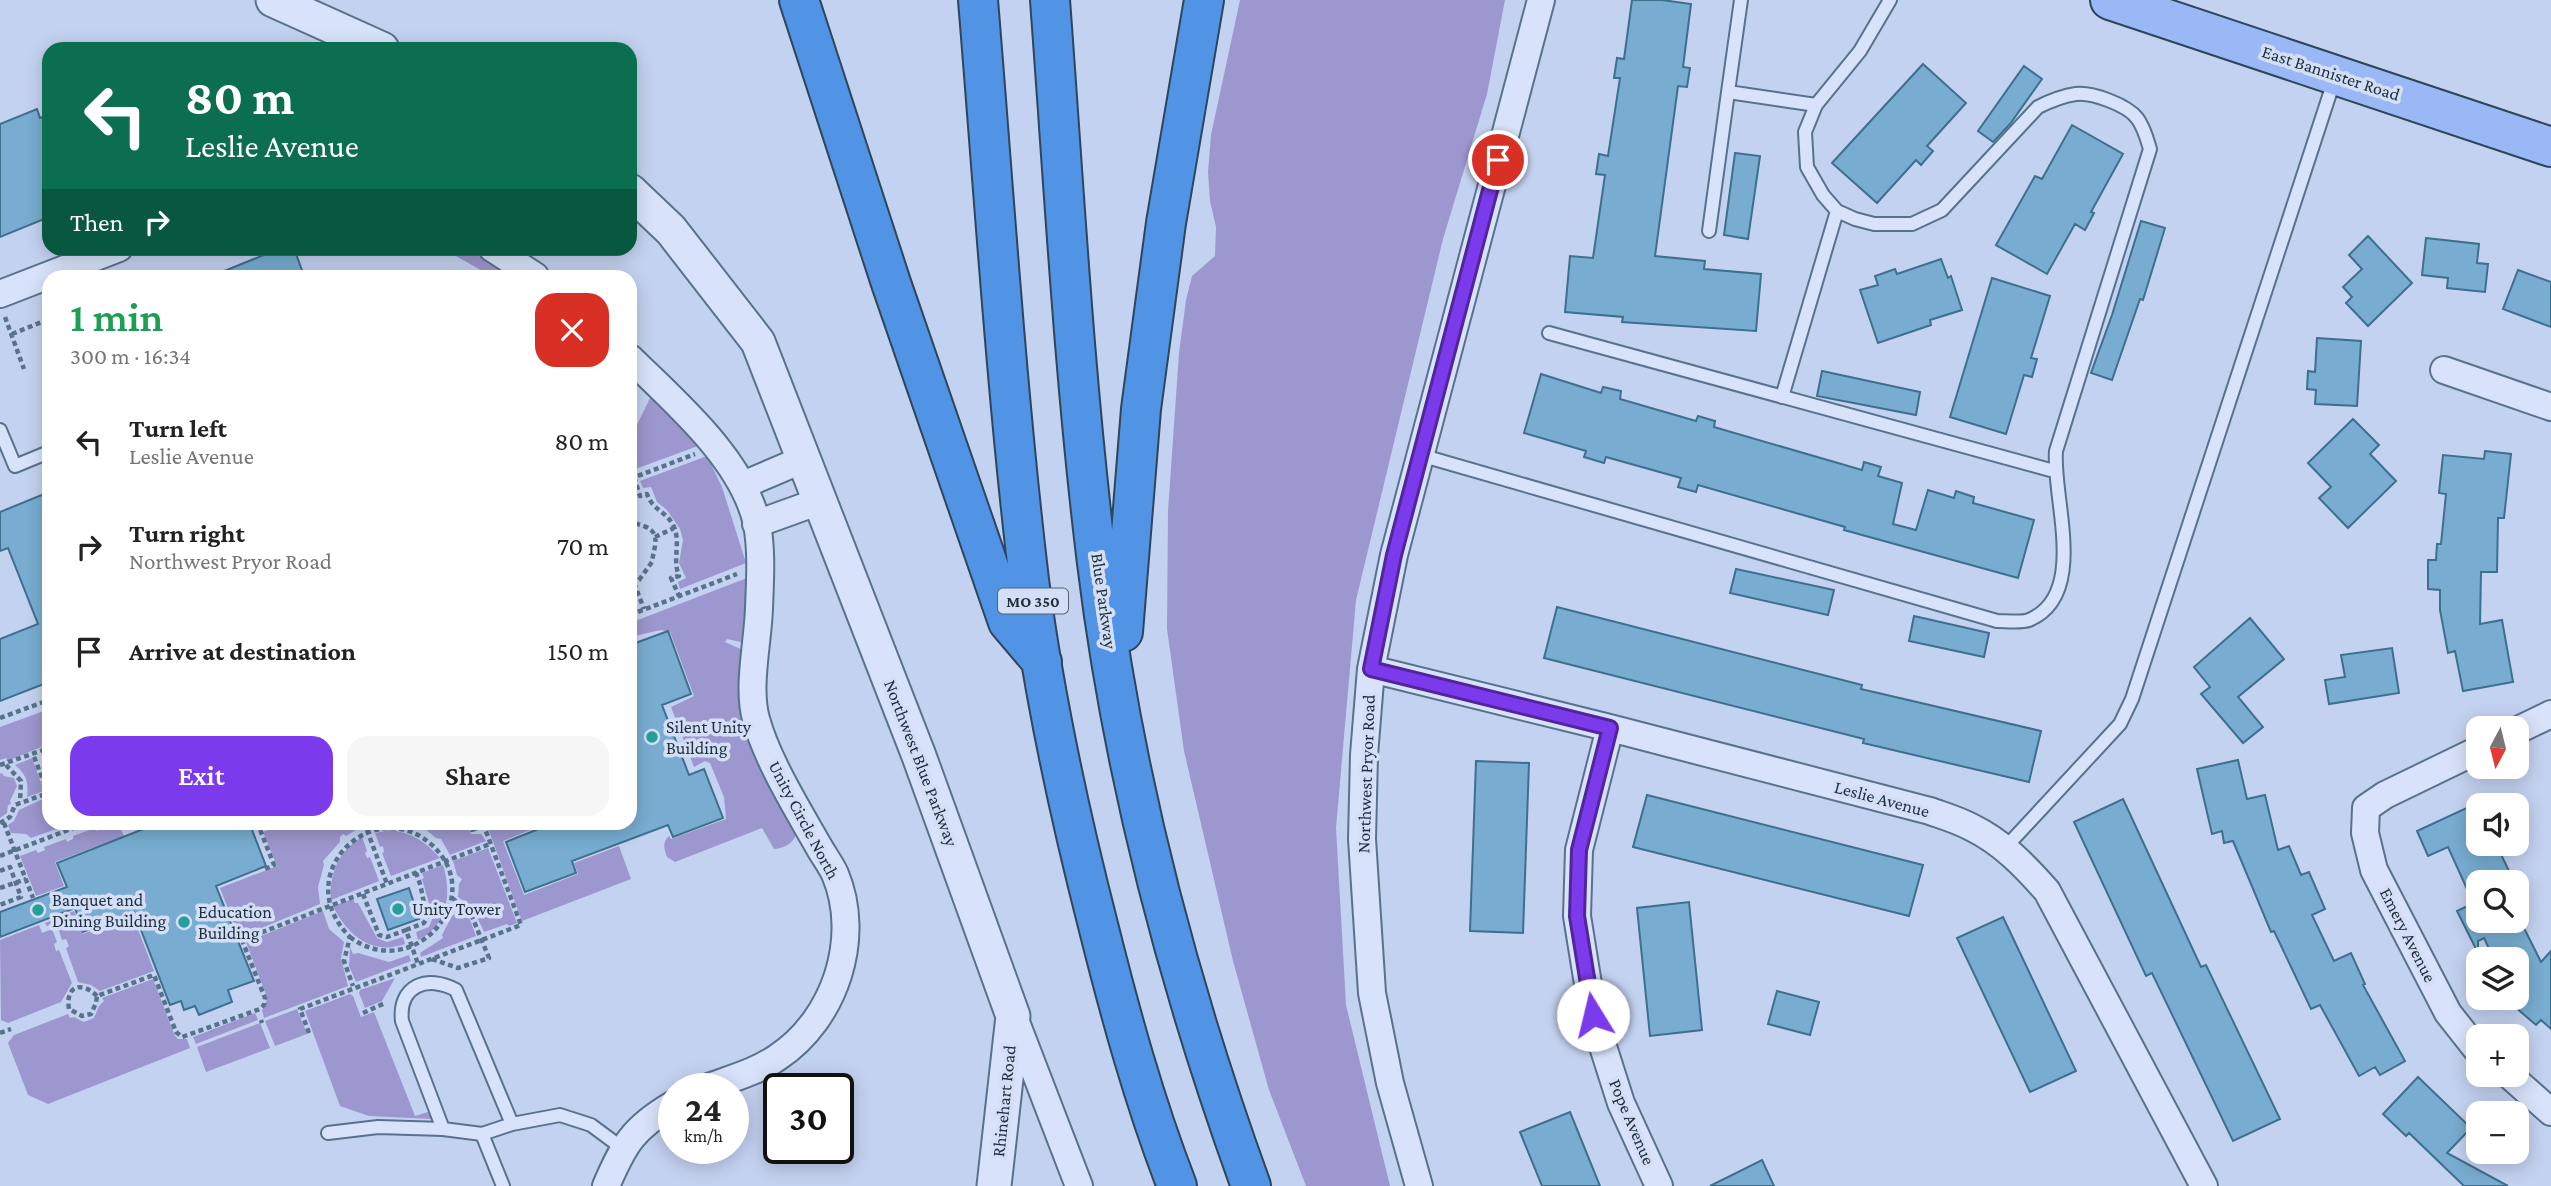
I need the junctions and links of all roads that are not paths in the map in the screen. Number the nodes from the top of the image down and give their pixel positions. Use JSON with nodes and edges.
{"nodes":[{"id":1,"x":273,"y":0,"type":"edge"},
{"id":2,"x":799,"y":0,"type":"edge"},
{"id":3,"x":978,"y":0,"type":"edge"},
{"id":4,"x":1050,"y":0,"type":"edge"},
{"id":5,"x":1204,"y":0,"type":"edge"},
{"id":6,"x":1541,"y":0,"type":"edge"},
{"id":7,"x":1741,"y":0,"type":"edge"},
{"id":8,"x":1890,"y":0,"type":"edge"},
{"id":9,"x":2110,"y":0,"type":"edge"},
{"id":10,"x":366,"y":42,"type":"edge"},
{"id":11,"x":2337,"y":74,"type":"junction"},
{"id":12,"x":1728,"y":92,"type":"junction"},
{"id":13,"x":1816,"y":105,"type":"junction"},
{"id":14,"x":2551,"y":148,"type":"edge"},
{"id":15,"x":637,"y":198,"type":"edge"},
{"id":16,"x":1837,"y":211,"type":"junction"},
{"id":17,"x":1709,"y":231,"type":"dead end"},
{"id":18,"x":103,"y":256,"type":"edge"},
{"id":19,"x":504,"y":256,"type":"edge"},
{"id":20,"x":74,"y":270,"type":"edge"},
{"id":21,"x":526,"y":270,"type":"edge"},
{"id":22,"x":42,"y":286,"type":"edge"},
{"id":23,"x":2,"y":305,"type":"edge"},
{"id":24,"x":1549,"y":333,"type":"dead end"},
{"id":25,"x":637,"y":365,"type":"edge"},
{"id":26,"x":2444,"y":370,"type":"dead end"},
{"id":27,"x":1782,"y":397,"type":"junction"},
{"id":28,"x":2551,"y":407,"type":"edge"},
{"id":29,"x":0,"y":430,"type":"edge"},
{"id":30,"x":1420,"y":454,"type":"junction"},
{"id":31,"x":42,"y":455,"type":"edge"},
{"id":32,"x":804,"y":459,"type":"junction"},
{"id":33,"x":2054,"y":471,"type":"junction"},
{"id":34,"x":743,"y":485,"type":"junction"},
{"id":35,"x":820,"y":500,"type":"junction"},
{"id":36,"x":757,"y":524,"type":"junction"},
{"id":37,"x":1043,"y":664,"type":"junction"},
{"id":38,"x":1371,"y":669,"type":"junction"},
{"id":39,"x":1118,"y":694,"type":"junction"},
{"id":40,"x":2551,"y":714,"type":"edge"},
{"id":41,"x":2529,"y":725,"type":"edge"},
{"id":42,"x":1610,"y":728,"type":"junction"},
{"id":43,"x":2466,"y":756,"type":"edge"},
{"id":44,"x":2005,"y":848,"type":"junction"},
{"id":45,"x":1013,"y":1016,"type":"junction"},
{"id":46,"x":2466,"y":1036,"type":"edge"},
{"id":47,"x":742,"y":1073,"type":"edge"},
{"id":48,"x":2523,"y":1087,"type":"edge"},
{"id":49,"x":2551,"y":1112,"type":"edge"},
{"id":50,"x":658,"y":1116,"type":"edge"},
{"id":51,"x":512,"y":1124,"type":"junction"},
{"id":52,"x":443,"y":1129,"type":"junction"},
{"id":53,"x":328,"y":1133,"type":"dead end"},
{"id":54,"x":482,"y":1134,"type":"junction"},
{"id":55,"x":622,"y":1148,"type":"junction"},
{"id":56,"x":503,"y":1186,"type":"edge"},
{"id":57,"x":606,"y":1186,"type":"edge"},
{"id":58,"x":994,"y":1186,"type":"edge"},
{"id":59,"x":1079,"y":1186,"type":"edge"},
{"id":60,"x":1177,"y":1186,"type":"edge"},
{"id":61,"x":1251,"y":1186,"type":"edge"},
{"id":62,"x":1419,"y":1186,"type":"edge"},
{"id":63,"x":1660,"y":1186,"type":"edge"},
{"id":64,"x":2204,"y":1186,"type":"edge"}],
"edges":[{"from":1,"to":10,"type":"street"},
{"from":2,"to":37,"type":"highway"},
{"from":3,"to":37,"type":"highway","number":"MO 350"},
{"from":4,"to":39,"type":"highway","name":"Blue Parkway"},
{"from":5,"to":39,"type":"highway"},
{"from":6,"to":30,"type":"street","name":"Northwest Pryor Road"},
{"from":7,"to":12,"type":"lane"},
{"from":8,"to":13,"type":"lane"},
{"from":9,"to":11,"type":"main road","name":"East Bannister Road"},
{"from":11,"to":14,"type":"main road","name":"East Bannister Road"},
{"from":11,"to":44,"type":"lane"},
{"from":12,"to":13,"type":"lane"},
{"from":12,"to":17,"type":"lane"},
{"from":13,"to":16,"type":"lane"},
{"from":15,"to":32,"type":"street","name":"Northwest Blue Parkway"},
{"from":16,"to":27,"type":"lane"},
{"from":16,"to":33,"type":"lane"},
{"from":18,"to":20,"type":"street"},
{"from":19,"to":21,"type":"street"},
{"from":22,"to":23,"type":"street"},
{"from":24,"to":27,"type":"lane"},
{"from":25,"to":34,"type":"street","name":"Unity Circle North"},
{"from":26,"to":28,"type":"street"},
{"from":27,"to":33,"type":"lane"},
{"from":29,"to":31,"type":"lane"},
{"from":30,"to":33,"type":"lane"},
{"from":30,"to":38,"type":"street","name":"Northwest Pryor Road"},
{"from":32,"to":34,"type":"street"},
{"from":32,"to":35,"type":"street","name":"Northwest Blue Parkway"},
{"from":34,"to":36,"type":"street","name":"Unity Circle North"},
{"from":35,"to":36,"type":"street"},
{"from":35,"to":45,"type":"street","name":"Northwest Blue Parkway"},
{"from":36,"to":47,"type":"street","name":"Unity Circle North"},
{"from":37,"to":60,"type":"highway","number":"MO 350"},
{"from":38,"to":42,"type":"street","name":"Leslie Avenue"},
{"from":38,"to":62,"type":"street","name":"Northwest Pryor Road"},
{"from":39,"to":61,"type":"highway","name":"Blue Parkway"},
{"from":40,"to":41,"type":"street"},
{"from":42,"to":44,"type":"street","name":"Leslie Avenue"},
{"from":42,"to":63,"type":"street","name":"Pope Avenue"},
{"from":43,"to":46,"type":"street","name":"Emery Avenue"},
{"from":44,"to":64,"type":"street","name":"Leslie Avenue"},
{"from":45,"to":58,"type":"street","name":"Rhinehart Road"},
{"from":45,"to":59,"type":"street","name":"Northwest Blue Parkway"},
{"from":48,"to":49,"type":"street"},
{"from":50,"to":55,"type":"street"},
{"from":51,"to":52,"type":"lane"},
{"from":51,"to":54,"type":"lane"},
{"from":51,"to":55,"type":"lane"},
{"from":52,"to":53,"type":"lane"},
{"from":52,"to":54,"type":"lane"},
{"from":54,"to":56,"type":"lane"},
{"from":55,"to":57,"type":"street"}]}
